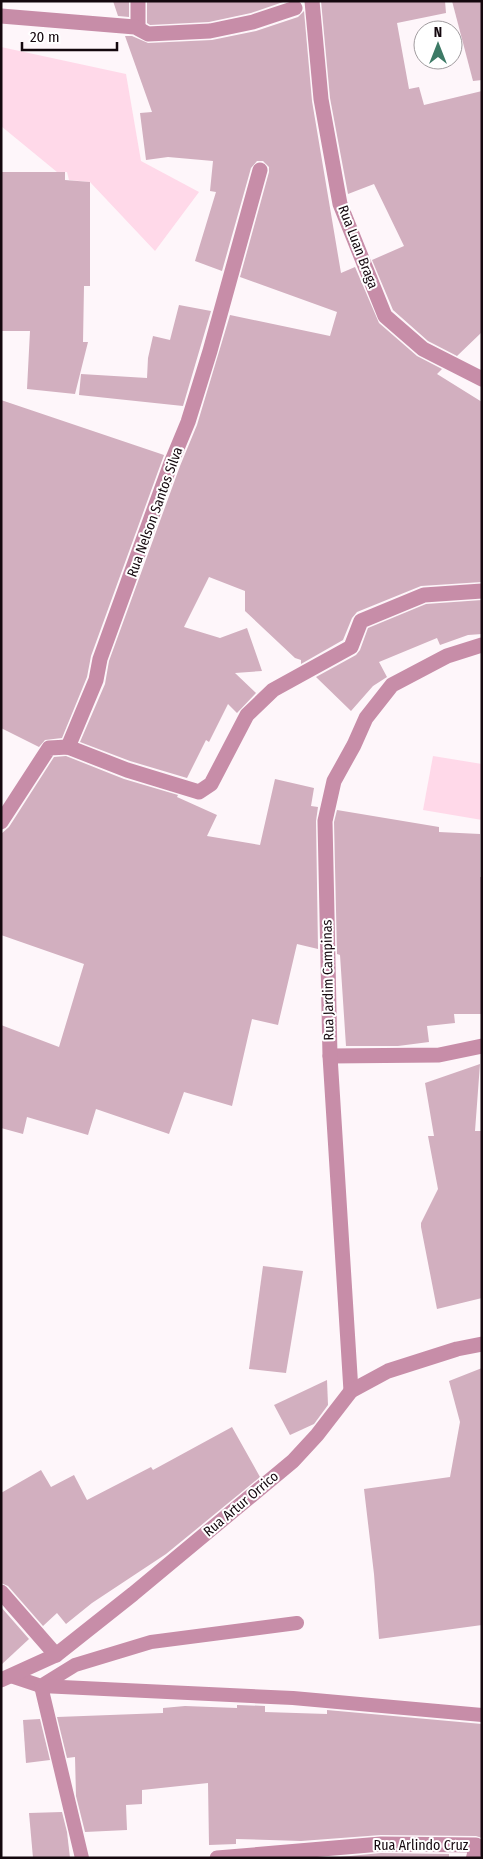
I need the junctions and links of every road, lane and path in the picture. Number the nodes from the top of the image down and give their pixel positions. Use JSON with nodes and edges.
{"nodes":[{"id":1,"x":138,"y":1,"type":"edge"},
{"id":2,"x":312,"y":1,"type":"edge"},
{"id":3,"x":295,"y":8,"type":"dead end"},
{"id":4,"x":1,"y":16,"type":"edge"},
{"id":5,"x":138,"y":28,"type":"junction"},
{"id":6,"x":260,"y":170,"type":"dead end"},
{"id":7,"x":482,"y":379,"type":"edge"},
{"id":8,"x":482,"y":591,"type":"edge"},
{"id":9,"x":482,"y":645,"type":"edge"},
{"id":10,"x":68,"y":748,"type":"junction"},
{"id":11,"x":1,"y":822,"type":"edge"},
{"id":12,"x":482,"y":1046,"type":"edge"},
{"id":13,"x":330,"y":1056,"type":"junction"},
{"id":14,"x":482,"y":1344,"type":"edge"},
{"id":15,"x":351,"y":1391,"type":"junction"},
{"id":16,"x":1,"y":1592,"type":"edge"},
{"id":17,"x":297,"y":1623,"type":"dead end"},
{"id":18,"x":56,"y":1655,"type":"junction"},
{"id":19,"x":6,"y":1678,"type":"edge"},
{"id":20,"x":41,"y":1686,"type":"junction"},
{"id":21,"x":482,"y":1715,"type":"edge"},
{"id":22,"x":474,"y":1851,"type":"edge"},
{"id":23,"x":82,"y":1858,"type":"edge"},
{"id":24,"x":217,"y":1858,"type":"edge"}],
"edges":[{"from":1,"to":5,"type":"street"},
{"from":2,"to":7,"type":"street","name":"Rua Luan Braga"},
{"from":3,"to":5,"type":"street"},
{"from":4,"to":5,"type":"street"},
{"from":6,"to":10,"type":"street","name":"Rua Nelson Santos Silva"},
{"from":8,"to":10,"type":"street"},
{"from":9,"to":13,"type":"street","name":"Rua Jardim Campinas"},
{"from":10,"to":11,"type":"street"},
{"from":12,"to":13,"type":"street"},
{"from":13,"to":15,"type":"street","name":"Rua Jardim Campinas"},
{"from":14,"to":15,"type":"street","name":"Rua Artur Orrico"},
{"from":15,"to":18,"type":"street","name":"Rua Artur Orrico"},
{"from":16,"to":18,"type":"street"},
{"from":17,"to":20,"type":"lane"},
{"from":18,"to":19,"type":"street","name":"Rua Artur Orrico"},
{"from":19,"to":20,"type":"lane"},
{"from":20,"to":21,"type":"lane"},
{"from":20,"to":23,"type":"lane"},
{"from":22,"to":24,"type":"street","name":"Rua Arlindo Cruz"}]}
